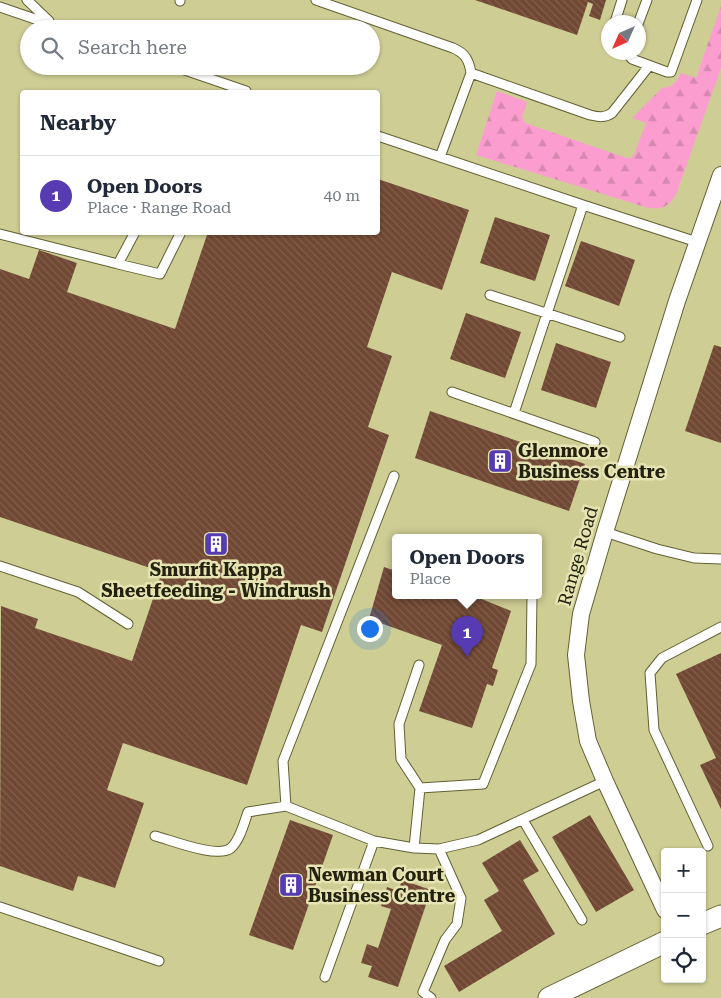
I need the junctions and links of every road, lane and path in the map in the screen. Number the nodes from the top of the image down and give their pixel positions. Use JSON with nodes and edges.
{"nodes":[{"id":1,"x":26,"y":0,"type":"edge"},
{"id":2,"x":316,"y":0,"type":"edge"},
{"id":3,"x":622,"y":0,"type":"edge"},
{"id":4,"x":647,"y":0,"type":"edge"},
{"id":5,"x":697,"y":0,"type":"edge"},
{"id":6,"x":0,"y":7,"type":"edge"},
{"id":7,"x":617,"y":15,"type":"edge"},
{"id":8,"x":641,"y":15,"type":"edge"},
{"id":9,"x":38,"y":20,"type":"edge"},
{"id":10,"x":48,"y":20,"type":"edge"},
{"id":11,"x":372,"y":20,"type":"edge"},
{"id":12,"x":380,"y":23,"type":"edge"},
{"id":13,"x":634,"y":60,"type":"edge"},
{"id":14,"x":649,"y":66,"type":"junction"},
{"id":15,"x":471,"y":73,"type":"junction"},
{"id":16,"x":199,"y":75,"type":"edge"},
{"id":17,"x":241,"y":90,"type":"edge"},
{"id":18,"x":380,"y":137,"type":"edge"},
{"id":19,"x":440,"y":157,"type":"junction"},
{"id":20,"x":721,"y":175,"type":"edge"},
{"id":21,"x":583,"y":205,"type":"junction"},
{"id":22,"x":0,"y":234,"type":"edge"},
{"id":23,"x":133,"y":235,"type":"edge"},
{"id":24,"x":180,"y":235,"type":"edge"},
{"id":25,"x":697,"y":242,"type":"junction"},
{"id":26,"x":118,"y":264,"type":"junction"},
{"id":27,"x":490,"y":295,"type":"dead end"},
{"id":28,"x":546,"y":314,"type":"junction"},
{"id":29,"x":620,"y":337,"type":"dead end"},
{"id":30,"x":452,"y":392,"type":"dead end"},
{"id":31,"x":514,"y":413,"type":"junction"},
{"id":32,"x":595,"y":442,"type":"dead end"},
{"id":33,"x":394,"y":476,"type":"dead end"},
{"id":34,"x":605,"y":532,"type":"junction"},
{"id":35,"x":721,"y":559,"type":"edge"},
{"id":36,"x":0,"y":566,"type":"edge"},
{"id":37,"x":532,"y":599,"type":"edge"},
{"id":38,"x":128,"y":624,"type":"dead end"},
{"id":39,"x":721,"y":627,"type":"edge"},
{"id":40,"x":419,"y":665,"type":"dead end"},
{"id":41,"x":605,"y":781,"type":"junction"},
{"id":42,"x":420,"y":788,"type":"junction"},
{"id":43,"x":286,"y":806,"type":"junction"},
{"id":44,"x":522,"y":820,"type":"junction"},
{"id":45,"x":155,"y":836,"type":"dead end"},
{"id":46,"x":374,"y":841,"type":"junction"},
{"id":47,"x":708,"y":846,"type":"dead end"},
{"id":48,"x":414,"y":848,"type":"junction"},
{"id":49,"x":439,"y":849,"type":"junction"},
{"id":50,"x":661,"y":901,"type":"edge"},
{"id":51,"x":0,"y":907,"type":"edge"},
{"id":52,"x":721,"y":916,"type":"edge"},
{"id":53,"x":582,"y":920,"type":"dead end"},
{"id":54,"x":706,"y":922,"type":"edge"},
{"id":55,"x":661,"y":944,"type":"edge"},
{"id":56,"x":159,"y":961,"type":"dead end"},
{"id":57,"x":324,"y":976,"type":"dead end"},
{"id":58,"x":431,"y":998,"type":"edge"},
{"id":59,"x":549,"y":998,"type":"edge"}],
"edges":[{"from":1,"to":10,"type":"lane"},
{"from":2,"to":11,"type":"lane"},
{"from":3,"to":7,"type":"lane"},
{"from":4,"to":8,"type":"lane"},
{"from":5,"to":14,"type":"lane"},
{"from":6,"to":9,"type":"lane"},
{"from":12,"to":15,"type":"lane"},
{"from":13,"to":14,"type":"lane"},
{"from":14,"to":15,"type":"lane"},
{"from":15,"to":19,"type":"lane"},
{"from":16,"to":17,"type":"lane"},
{"from":18,"to":19,"type":"lane"},
{"from":19,"to":21,"type":"lane"},
{"from":20,"to":25,"type":"street","name":"Range Road"},
{"from":21,"to":25,"type":"lane"},
{"from":21,"to":28,"type":"lane"},
{"from":22,"to":26,"type":"lane"},
{"from":23,"to":26,"type":"lane"},
{"from":24,"to":26,"type":"lane"},
{"from":25,"to":34,"type":"street","name":"Range Road"},
{"from":27,"to":28,"type":"lane"},
{"from":28,"to":29,"type":"lane"},
{"from":28,"to":31,"type":"lane"},
{"from":30,"to":31,"type":"lane"},
{"from":31,"to":32,"type":"lane"},
{"from":33,"to":43,"type":"lane"},
{"from":34,"to":35,"type":"lane"},
{"from":34,"to":41,"type":"street","name":"Range Road"},
{"from":36,"to":38,"type":"lane"},
{"from":37,"to":42,"type":"lane"},
{"from":39,"to":47,"type":"lane"},
{"from":40,"to":42,"type":"lane"},
{"from":41,"to":44,"type":"lane"},
{"from":41,"to":50,"type":"street","name":"Range Road"},
{"from":42,"to":48,"type":"lane"},
{"from":43,"to":45,"type":"lane"},
{"from":43,"to":46,"type":"lane"},
{"from":44,"to":49,"type":"lane"},
{"from":44,"to":53,"type":"lane"},
{"from":46,"to":48,"type":"lane"},
{"from":46,"to":57,"type":"lane"},
{"from":48,"to":49,"type":"lane"},
{"from":49,"to":58,"type":"lane"},
{"from":51,"to":56,"type":"lane"},
{"from":52,"to":54,"type":"street"},
{"from":55,"to":59,"type":"street"}]}
